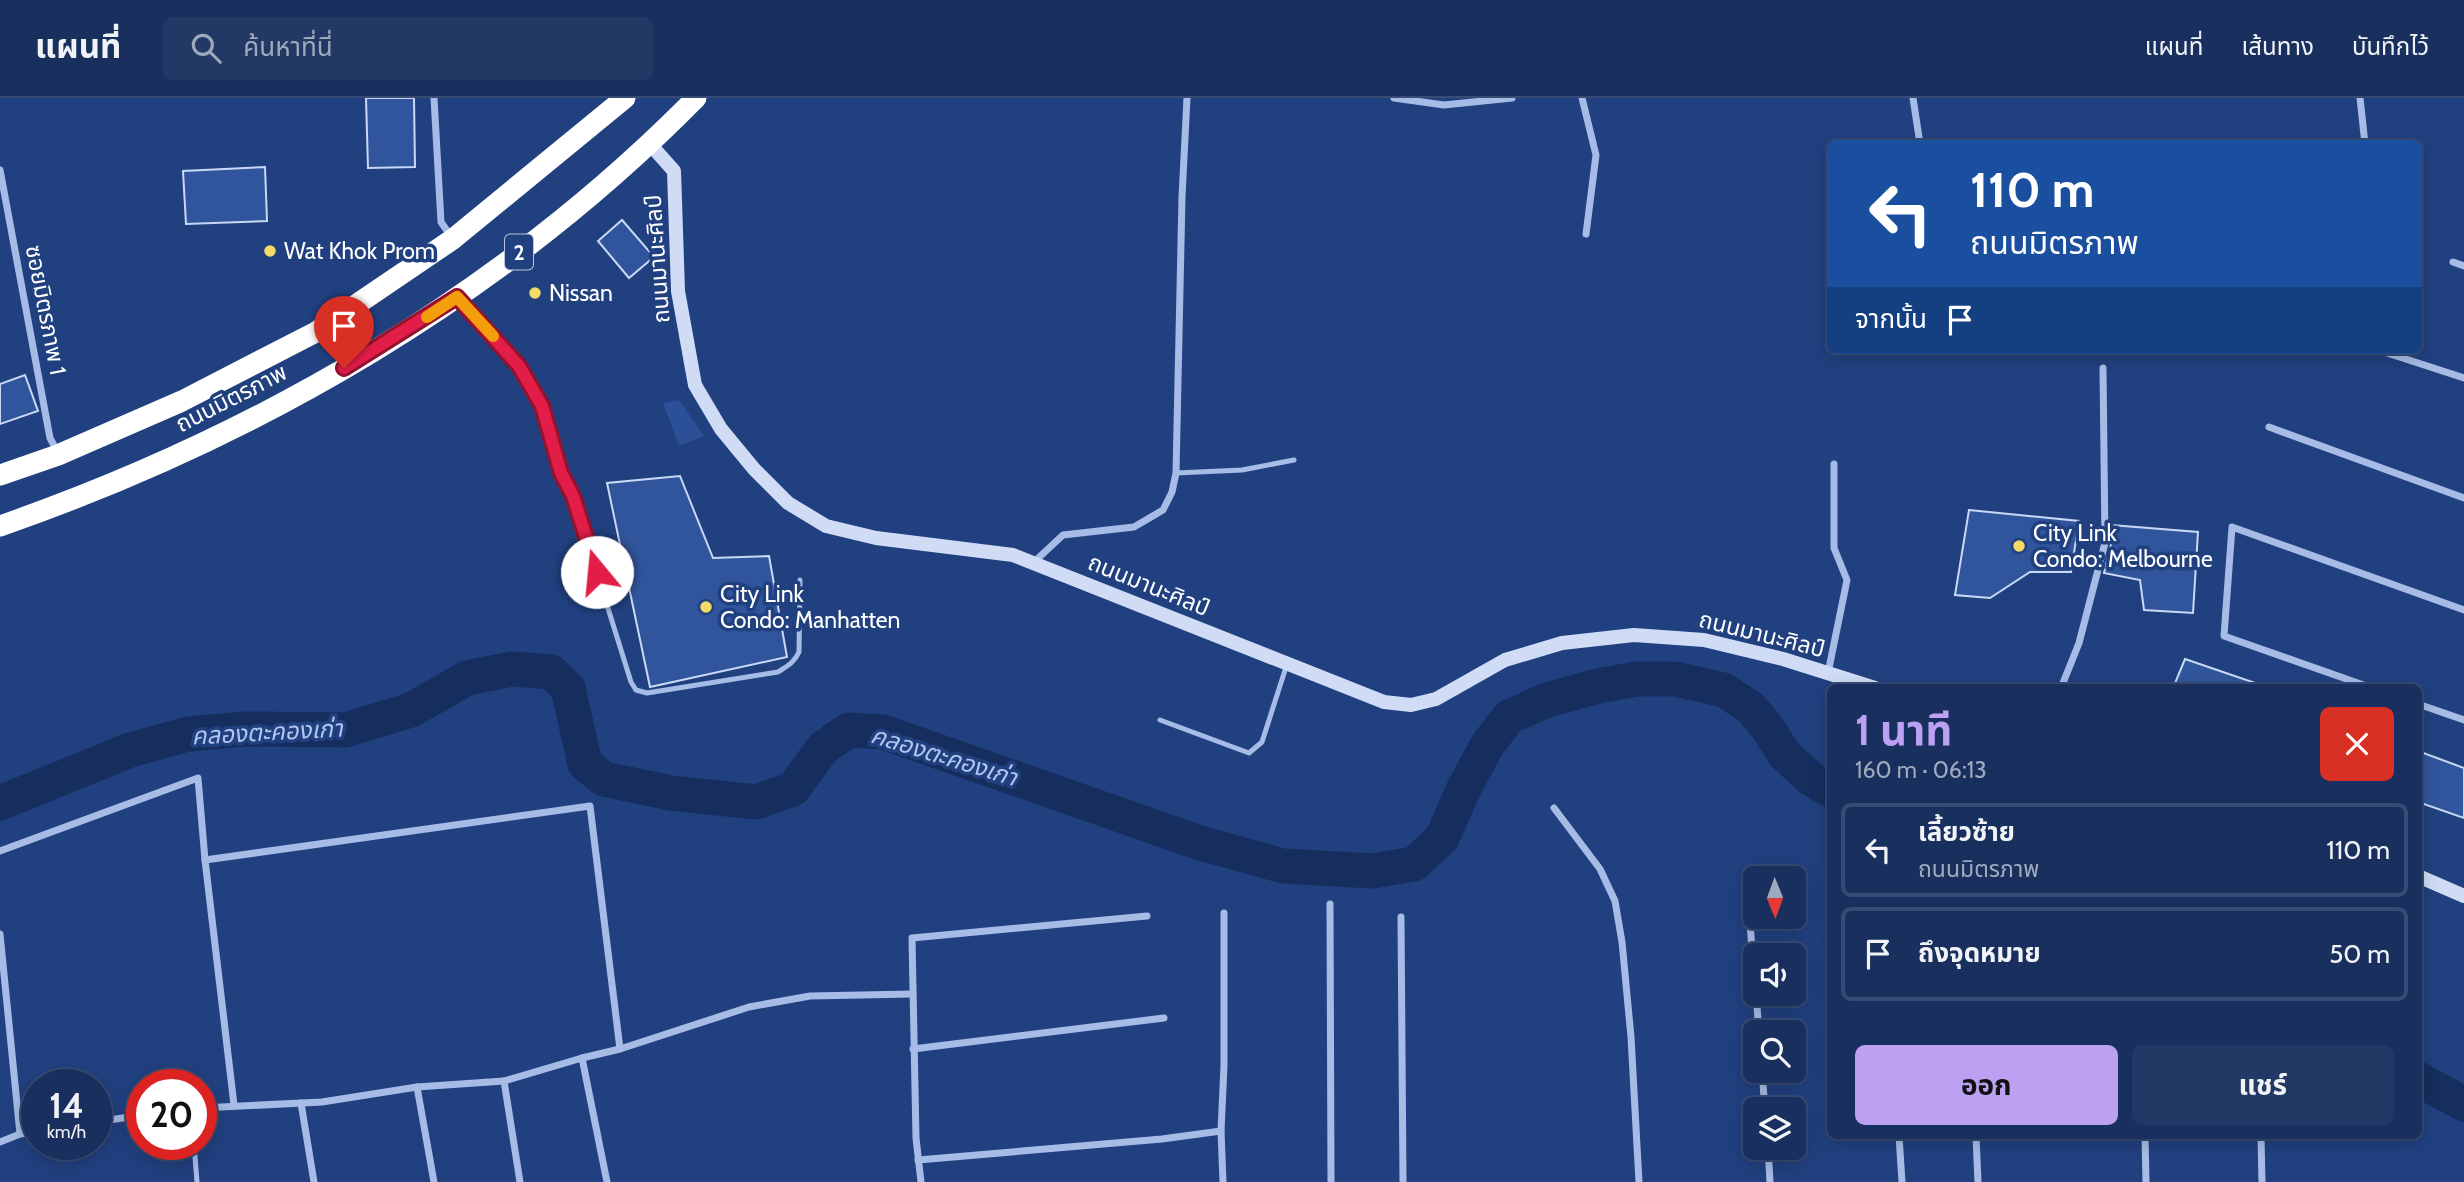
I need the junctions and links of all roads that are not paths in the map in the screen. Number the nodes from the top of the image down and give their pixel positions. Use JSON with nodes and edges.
{"nodes":[{"id":1,"x":434,"y":98,"type":"edge"},
{"id":2,"x":625,"y":98,"type":"edge"},
{"id":3,"x":696,"y":98,"type":"edge"},
{"id":4,"x":1188,"y":98,"type":"edge"},
{"id":5,"x":1394,"y":98,"type":"edge"},
{"id":6,"x":1513,"y":98,"type":"edge"},
{"id":7,"x":1582,"y":98,"type":"edge"},
{"id":8,"x":1913,"y":98,"type":"edge"},
{"id":9,"x":2360,"y":98,"type":"edge"},
{"id":10,"x":1919,"y":140,"type":"edge"},
{"id":11,"x":2365,"y":140,"type":"edge"},
{"id":12,"x":650,"y":144,"type":"junction"},
{"id":13,"x":0,"y":170,"type":"edge"},
{"id":14,"x":1586,"y":234,"type":"dead end"},
{"id":15,"x":453,"y":239,"type":"junction"},
{"id":16,"x":2454,"y":262,"type":"dead end"},
{"id":17,"x":2464,"y":266,"type":"edge"},
{"id":18,"x":457,"y":297,"type":"junction"},
{"id":19,"x":2390,"y":354,"type":"edge"},
{"id":20,"x":2103,"y":368,"type":"dead end"},
{"id":21,"x":2464,"y":378,"type":"edge"},
{"id":22,"x":2269,"y":427,"type":"dead end"},
{"id":23,"x":58,"y":455,"type":"junction"},
{"id":24,"x":1294,"y":460,"type":"dead end"},
{"id":25,"x":1834,"y":464,"type":"dead end"},
{"id":26,"x":1176,"y":473,"type":"junction"},
{"id":27,"x":0,"y":475,"type":"edge"},
{"id":28,"x":2464,"y":498,"type":"edge"},
{"id":29,"x":0,"y":526,"type":"edge"},
{"id":30,"x":1033,"y":563,"type":"junction"},
{"id":31,"x":800,"y":580,"type":"dead end"},
{"id":32,"x":2464,"y":610,"type":"edge"},
{"id":33,"x":1287,"y":664,"type":"junction"},
{"id":34,"x":1828,"y":673,"type":"junction"},
{"id":35,"x":1862,"y":684,"type":"edge"},
{"id":36,"x":2063,"y":684,"type":"edge"},
{"id":37,"x":2361,"y":684,"type":"edge"},
{"id":38,"x":2422,"y":705,"type":"edge"},
{"id":39,"x":1160,"y":720,"type":"dead end"},
{"id":40,"x":2464,"y":720,"type":"edge"},
{"id":41,"x":1554,"y":808,"type":"dead end"},
{"id":42,"x":0,"y":851,"type":"edge"},
{"id":43,"x":205,"y":860,"type":"junction"},
{"id":44,"x":2422,"y":878,"type":"edge"},
{"id":45,"x":2464,"y":896,"type":"edge"},
{"id":46,"x":1330,"y":904,"type":"dead end"},
{"id":47,"x":1224,"y":913,"type":"dead end"},
{"id":48,"x":1147,"y":916,"type":"dead end"},
{"id":49,"x":1401,"y":917,"type":"dead end"},
{"id":50,"x":0,"y":934,"type":"edge"},
{"id":51,"x":912,"y":994,"type":"junction"},
{"id":52,"x":1164,"y":1018,"type":"dead end"},
{"id":53,"x":620,"y":1049,"type":"junction"},
{"id":54,"x":913,"y":1049,"type":"junction"},
{"id":55,"x":582,"y":1058,"type":"junction"},
{"id":56,"x":504,"y":1081,"type":"junction"},
{"id":57,"x":417,"y":1087,"type":"junction"},
{"id":58,"x":301,"y":1103,"type":"junction"},
{"id":59,"x":234,"y":1105,"type":"junction"},
{"id":60,"x":217,"y":1107,"type":"edge"},
{"id":61,"x":1221,"y":1131,"type":"junction"},
{"id":62,"x":20,"y":1135,"type":"joint"},
{"id":63,"x":1899,"y":1139,"type":"edge"},
{"id":64,"x":1976,"y":1139,"type":"edge"},
{"id":65,"x":2145,"y":1139,"type":"edge"},
{"id":66,"x":2261,"y":1139,"type":"edge"},
{"id":67,"x":0,"y":1142,"type":"edge"},
{"id":68,"x":195,"y":1160,"type":"edge"},
{"id":69,"x":918,"y":1160,"type":"junction"},
{"id":70,"x":1769,"y":1160,"type":"edge"},
{"id":71,"x":197,"y":1182,"type":"edge"},
{"id":72,"x":314,"y":1182,"type":"edge"},
{"id":73,"x":434,"y":1182,"type":"edge"},
{"id":74,"x":520,"y":1182,"type":"edge"},
{"id":75,"x":607,"y":1182,"type":"edge"},
{"id":76,"x":921,"y":1182,"type":"edge"},
{"id":77,"x":1223,"y":1182,"type":"edge"},
{"id":78,"x":1331,"y":1182,"type":"edge"},
{"id":79,"x":1403,"y":1182,"type":"edge"},
{"id":80,"x":1639,"y":1182,"type":"edge"},
{"id":81,"x":1770,"y":1182,"type":"edge"},
{"id":82,"x":1902,"y":1182,"type":"edge"},
{"id":83,"x":1978,"y":1182,"type":"edge"},
{"id":84,"x":2146,"y":1182,"type":"edge"},
{"id":85,"x":2262,"y":1182,"type":"edge"}],
"edges":[{"from":1,"to":15,"type":"street"},
{"from":2,"to":15,"type":"highway","name":"ถนนมิตรภาพ","number":"2"},
{"from":3,"to":12,"type":"highway","name":"ถนนมิตรภาพ","number":"2"},
{"from":4,"to":26,"type":"street"},
{"from":5,"to":6,"type":"street"},
{"from":7,"to":14,"type":"street"},
{"from":8,"to":10,"type":"street"},
{"from":9,"to":11,"type":"street"},
{"from":12,"to":18,"type":"highway","name":"ถนนมิตรภาพ","number":"2"},
{"from":12,"to":30,"type":"street","name":"ถนนมานะศิลป์"},
{"from":13,"to":23,"type":"street","name":"ซอยมิตรภาพ 1"},
{"from":15,"to":23,"type":"highway","name":"ถนนมิตรภาพ","number":"2"},
{"from":16,"to":17,"type":"street"},
{"from":18,"to":29,"type":"highway","name":"ถนนมิตรภาพ","number":"2"},
{"from":18,"to":31,"type":"lane"},
{"from":19,"to":21,"type":"street"},
{"from":20,"to":36,"type":"street"},
{"from":22,"to":28,"type":"street"},
{"from":23,"to":27,"type":"highway","name":"ถนนมิตรภาพ","number":"2"},
{"from":24,"to":26,"type":"lane"},
{"from":25,"to":34,"type":"street"},
{"from":26,"to":30,"type":"street"},
{"from":30,"to":33,"type":"street","name":"ถนนมานะศิลป์"},
{"from":32,"to":37,"type":"street"},
{"from":33,"to":34,"type":"street","name":"ถนนมานะศิลป์"},
{"from":33,"to":39,"type":"lane"},
{"from":34,"to":35,"type":"street","name":"ถนนมานะศิลป์"},
{"from":38,"to":40,"type":"street"},
{"from":41,"to":80,"type":"street"},
{"from":42,"to":43,"type":"street"},
{"from":43,"to":53,"type":"street"},
{"from":43,"to":59,"type":"street"},
{"from":44,"to":45,"type":"street"},
{"from":46,"to":78,"type":"street"},
{"from":47,"to":61,"type":"street"},
{"from":48,"to":51,"type":"street"},
{"from":49,"to":79,"type":"street"},
{"from":50,"to":62,"type":"street"},
{"from":51,"to":53,"type":"street"},
{"from":51,"to":54,"type":"street"},
{"from":52,"to":54,"type":"street"},
{"from":53,"to":55,"type":"street"},
{"from":54,"to":69,"type":"street"},
{"from":55,"to":56,"type":"street"},
{"from":55,"to":75,"type":"street"},
{"from":56,"to":57,"type":"street"},
{"from":56,"to":74,"type":"street"},
{"from":57,"to":58,"type":"street"},
{"from":57,"to":73,"type":"street"},
{"from":58,"to":59,"type":"street"},
{"from":58,"to":72,"type":"street"},
{"from":59,"to":60,"type":"street"},
{"from":61,"to":69,"type":"street"},
{"from":61,"to":77,"type":"street"},
{"from":62,"to":67,"type":"street"},
{"from":63,"to":82,"type":"street"},
{"from":64,"to":83,"type":"street"},
{"from":65,"to":84,"type":"street"},
{"from":66,"to":85,"type":"street"},
{"from":68,"to":71,"type":"lane"},
{"from":69,"to":76,"type":"street"},
{"from":70,"to":81,"type":"street"}]}
